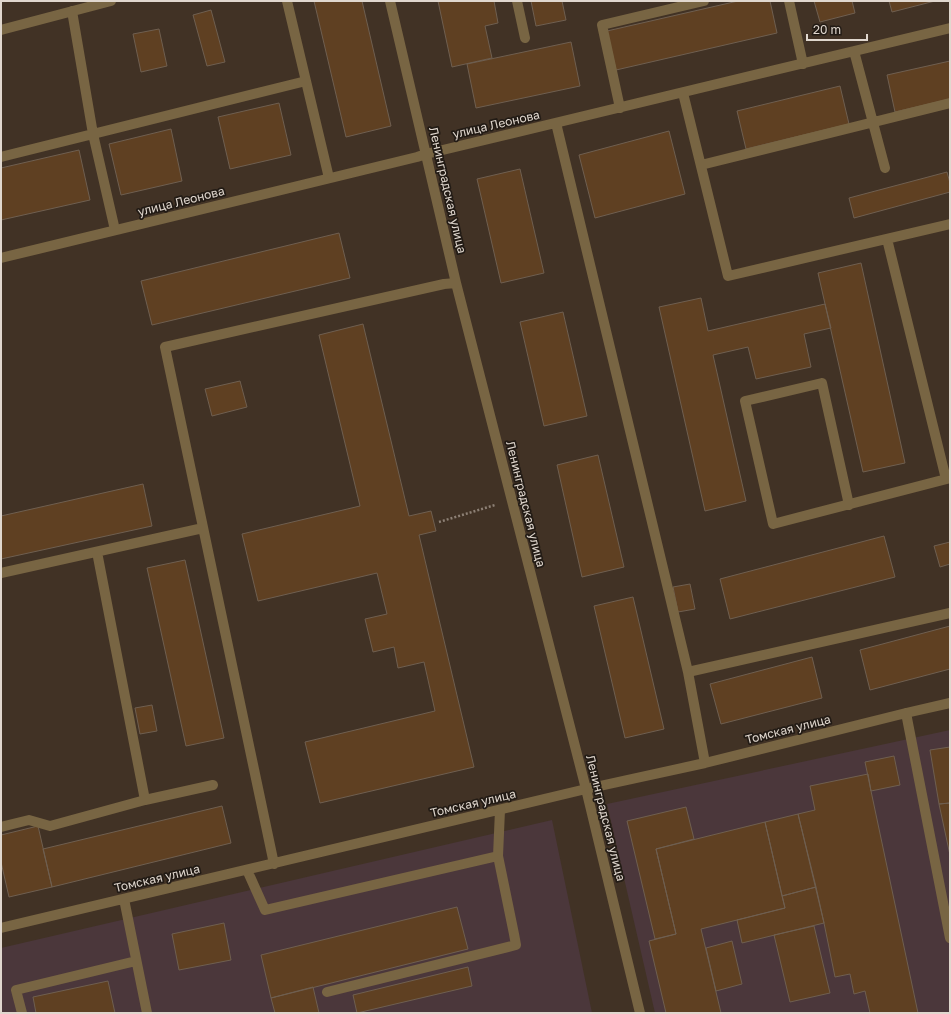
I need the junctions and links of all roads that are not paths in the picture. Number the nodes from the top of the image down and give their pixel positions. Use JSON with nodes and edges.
{"nodes":[{"id":1,"x":111,"y":1,"type":"edge"},
{"id":2,"x":287,"y":1,"type":"edge"},
{"id":3,"x":390,"y":1,"type":"edge"},
{"id":4,"x":517,"y":1,"type":"edge"},
{"id":5,"x":704,"y":1,"type":"edge"},
{"id":6,"x":789,"y":1,"type":"edge"},
{"id":7,"x":72,"y":11,"type":"junction"},
{"id":8,"x":950,"y":28,"type":"edge"},
{"id":9,"x":1,"y":30,"type":"edge"},
{"id":10,"x":525,"y":38,"type":"dead end"},
{"id":11,"x":854,"y":51,"type":"junction"},
{"id":12,"x":803,"y":64,"type":"junction"},
{"id":13,"x":306,"y":81,"type":"junction"},
{"id":14,"x":683,"y":93,"type":"junction"},
{"id":15,"x":950,"y":103,"type":"edge"},
{"id":16,"x":620,"y":108,"type":"junction"},
{"id":17,"x":556,"y":123,"type":"junction"},
{"id":18,"x":873,"y":123,"type":"junction"},
{"id":19,"x":93,"y":134,"type":"junction"},
{"id":20,"x":426,"y":154,"type":"junction"},
{"id":21,"x":1,"y":156,"type":"edge"},
{"id":22,"x":701,"y":164,"type":"junction"},
{"id":23,"x":885,"y":168,"type":"dead end"},
{"id":24,"x":330,"y":178,"type":"junction"},
{"id":25,"x":950,"y":224,"type":"edge"},
{"id":26,"x":115,"y":230,"type":"junction"},
{"id":27,"x":887,"y":239,"type":"junction"},
{"id":28,"x":1,"y":258,"type":"edge"},
{"id":29,"x":456,"y":283,"type":"junction"},
{"id":30,"x":948,"y":479,"type":"edge"},
{"id":31,"x":849,"y":504,"type":"junction"},
{"id":32,"x":203,"y":528,"type":"junction"},
{"id":33,"x":96,"y":552,"type":"junction"},
{"id":34,"x":1,"y":573,"type":"edge"},
{"id":35,"x":950,"y":613,"type":"edge"},
{"id":36,"x":688,"y":672,"type":"junction"},
{"id":37,"x":950,"y":703,"type":"edge"},
{"id":38,"x":906,"y":713,"type":"junction"},
{"id":39,"x":705,"y":763,"type":"junction"},
{"id":40,"x":213,"y":785,"type":"dead end"},
{"id":41,"x":586,"y":789,"type":"junction"},
{"id":42,"x":145,"y":800,"type":"junction"},
{"id":43,"x":500,"y":810,"type":"junction"},
{"id":44,"x":1,"y":827,"type":"edge"},
{"id":45,"x":498,"y":856,"type":"junction"},
{"id":46,"x":274,"y":864,"type":"junction"},
{"id":47,"x":247,"y":870,"type":"junction"},
{"id":48,"x":124,"y":899,"type":"junction"},
{"id":49,"x":1,"y":928,"type":"edge"},
{"id":50,"x":950,"y":938,"type":"edge"},
{"id":51,"x":136,"y":961,"type":"junction"},
{"id":52,"x":327,"y":992,"type":"dead end"},
{"id":53,"x":22,"y":1013,"type":"edge"},
{"id":54,"x":147,"y":1013,"type":"edge"},
{"id":55,"x":640,"y":1013,"type":"edge"}],
"edges":[{"from":1,"to":7,"type":"street"},
{"from":2,"to":13,"type":"street"},
{"from":3,"to":20,"type":"street","name":"Ленинградская улица"},
{"from":4,"to":10,"type":"street"},
{"from":5,"to":16,"type":"street"},
{"from":6,"to":12,"type":"street"},
{"from":7,"to":9,"type":"street"},
{"from":7,"to":19,"type":"street"},
{"from":8,"to":11,"type":"street","name":"улица Леонова"},
{"from":11,"to":12,"type":"street","name":"улица Леонова"},
{"from":11,"to":18,"type":"street"},
{"from":12,"to":14,"type":"street","name":"улица Леонова"},
{"from":13,"to":19,"type":"street"},
{"from":13,"to":24,"type":"street"},
{"from":14,"to":16,"type":"street","name":"улица Леонова"},
{"from":14,"to":22,"type":"street"},
{"from":15,"to":18,"type":"street"},
{"from":16,"to":17,"type":"street","name":"улица Леонова"},
{"from":17,"to":20,"type":"street","name":"улица Леонова"},
{"from":17,"to":36,"type":"street"},
{"from":18,"to":22,"type":"street"},
{"from":18,"to":23,"type":"street"},
{"from":19,"to":21,"type":"street"},
{"from":19,"to":26,"type":"street"},
{"from":20,"to":24,"type":"street","name":"улица Леонова"},
{"from":20,"to":29,"type":"street","name":"Ленинградская улица"},
{"from":22,"to":27,"type":"street"},
{"from":24,"to":26,"type":"street","name":"улица Леонова"},
{"from":25,"to":27,"type":"street"},
{"from":26,"to":28,"type":"street","name":"улица Леонова"},
{"from":27,"to":30,"type":"street"},
{"from":29,"to":32,"type":"street"},
{"from":29,"to":41,"type":"street","name":"Ленинградская улица"},
{"from":30,"to":31,"type":"street"},
{"from":31,"to":31,"type":"street"},
{"from":32,"to":33,"type":"street"},
{"from":32,"to":46,"type":"street"},
{"from":33,"to":34,"type":"street"},
{"from":33,"to":42,"type":"street"},
{"from":35,"to":36,"type":"street"},
{"from":36,"to":39,"type":"street"},
{"from":37,"to":38,"type":"street","name":"Томская улица"},
{"from":38,"to":39,"type":"street","name":"Томская улица"},
{"from":38,"to":50,"type":"street"},
{"from":39,"to":41,"type":"street","name":"Томская улица"},
{"from":40,"to":42,"type":"street"},
{"from":41,"to":43,"type":"street","name":"Томская улица"},
{"from":41,"to":55,"type":"street","name":"Ленинградская улица"},
{"from":42,"to":44,"type":"street"},
{"from":43,"to":45,"type":"street"},
{"from":43,"to":46,"type":"street","name":"Томская улица"},
{"from":45,"to":47,"type":"street"},
{"from":45,"to":52,"type":"street"},
{"from":46,"to":47,"type":"street","name":"Томская улица"},
{"from":47,"to":48,"type":"street","name":"Томская улица"},
{"from":48,"to":49,"type":"street","name":"Томская улица"},
{"from":48,"to":51,"type":"street"},
{"from":51,"to":53,"type":"street"},
{"from":51,"to":54,"type":"street"}]}
